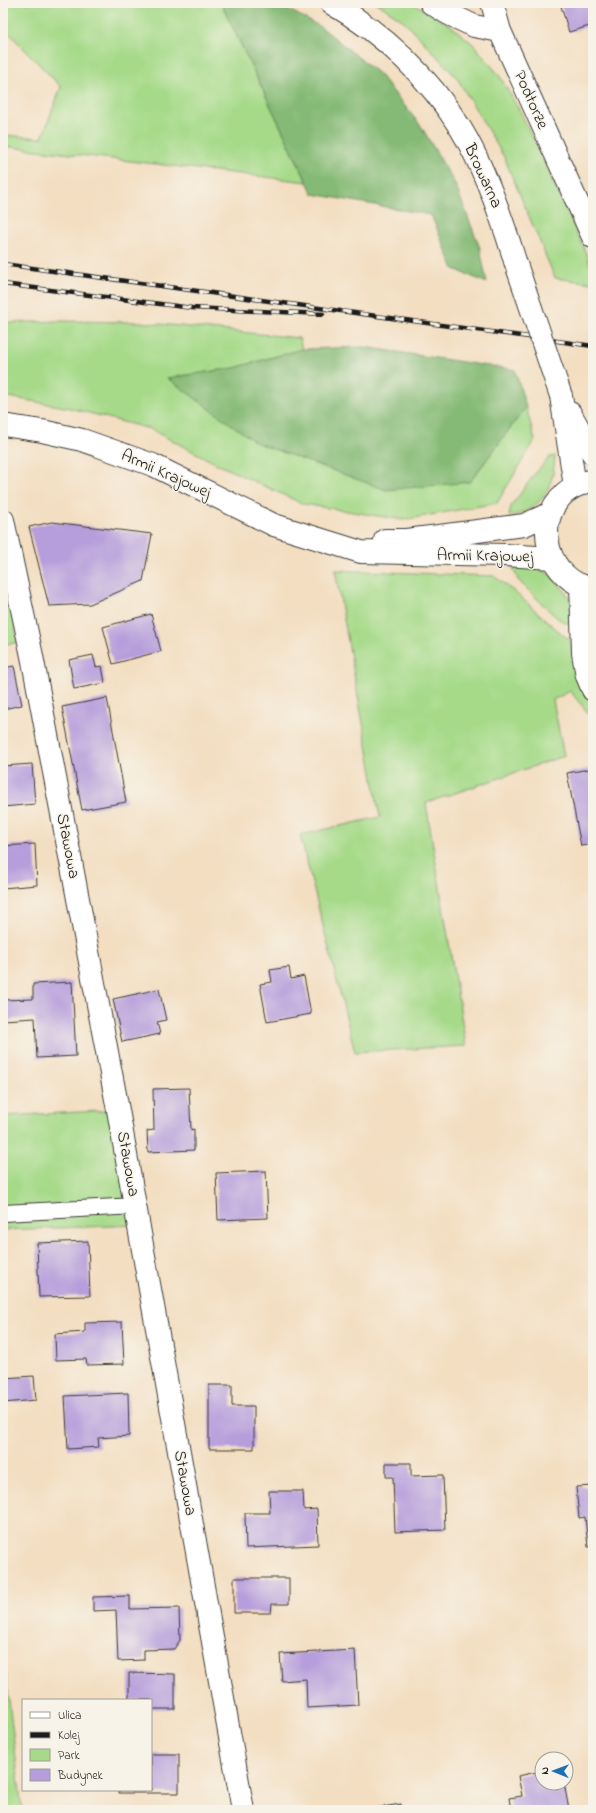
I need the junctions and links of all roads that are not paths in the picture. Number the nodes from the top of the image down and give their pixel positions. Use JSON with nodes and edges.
{"nodes":[{"id":1,"x":331,"y":3,"type":"edge"},
{"id":2,"x":431,"y":3,"type":"edge"},
{"id":3,"x":492,"y":3,"type":"edge"},
{"id":4,"x":500,"y":31,"type":"junction"},
{"id":5,"x":593,"y":237,"type":"edge"},
{"id":6,"x":561,"y":396,"type":"junction"},
{"id":7,"x":3,"y":425,"type":"edge"},
{"id":8,"x":593,"y":454,"type":"edge"},
{"id":9,"x":584,"y":483,"type":"edge"},
{"id":10,"x":551,"y":514,"type":"junction"},
{"id":11,"x":3,"y":520,"type":"edge"},
{"id":12,"x":324,"y":540,"type":"junction"},
{"id":13,"x":552,"y":558,"type":"junction"},
{"id":14,"x":587,"y":587,"type":"edge"},
{"id":15,"x":593,"y":690,"type":"edge"},
{"id":16,"x":136,"y":1206,"type":"junction"},
{"id":17,"x":3,"y":1213,"type":"edge"},
{"id":18,"x":243,"y":1810,"type":"edge"}],
"edges":[{"from":1,"to":6,"type":"street","name":"Browarna","bridge":true},
{"from":2,"to":4,"type":"street"},
{"from":3,"to":4,"type":"street","name":"Podtorze"},
{"from":4,"to":5,"type":"street","name":"Podtorze"},
{"from":6,"to":8,"type":"street","name":"Browarna"},
{"from":6,"to":9,"type":"street","name":"Browarna"},
{"from":7,"to":12,"type":"street","name":"Armii Krajowej"},
{"from":9,"to":10,"type":"street"},
{"from":10,"to":12,"type":"street","name":"Armii Krajowej"},
{"from":10,"to":13,"type":"street"},
{"from":11,"to":16,"type":"street","name":"Stawowa"},
{"from":12,"to":13,"type":"street","name":"Armii Krajowej"},
{"from":13,"to":14,"type":"street"},
{"from":14,"to":15,"type":"street"},
{"from":16,"to":17,"type":"lane"},
{"from":16,"to":18,"type":"street","name":"Stawowa"}]}
